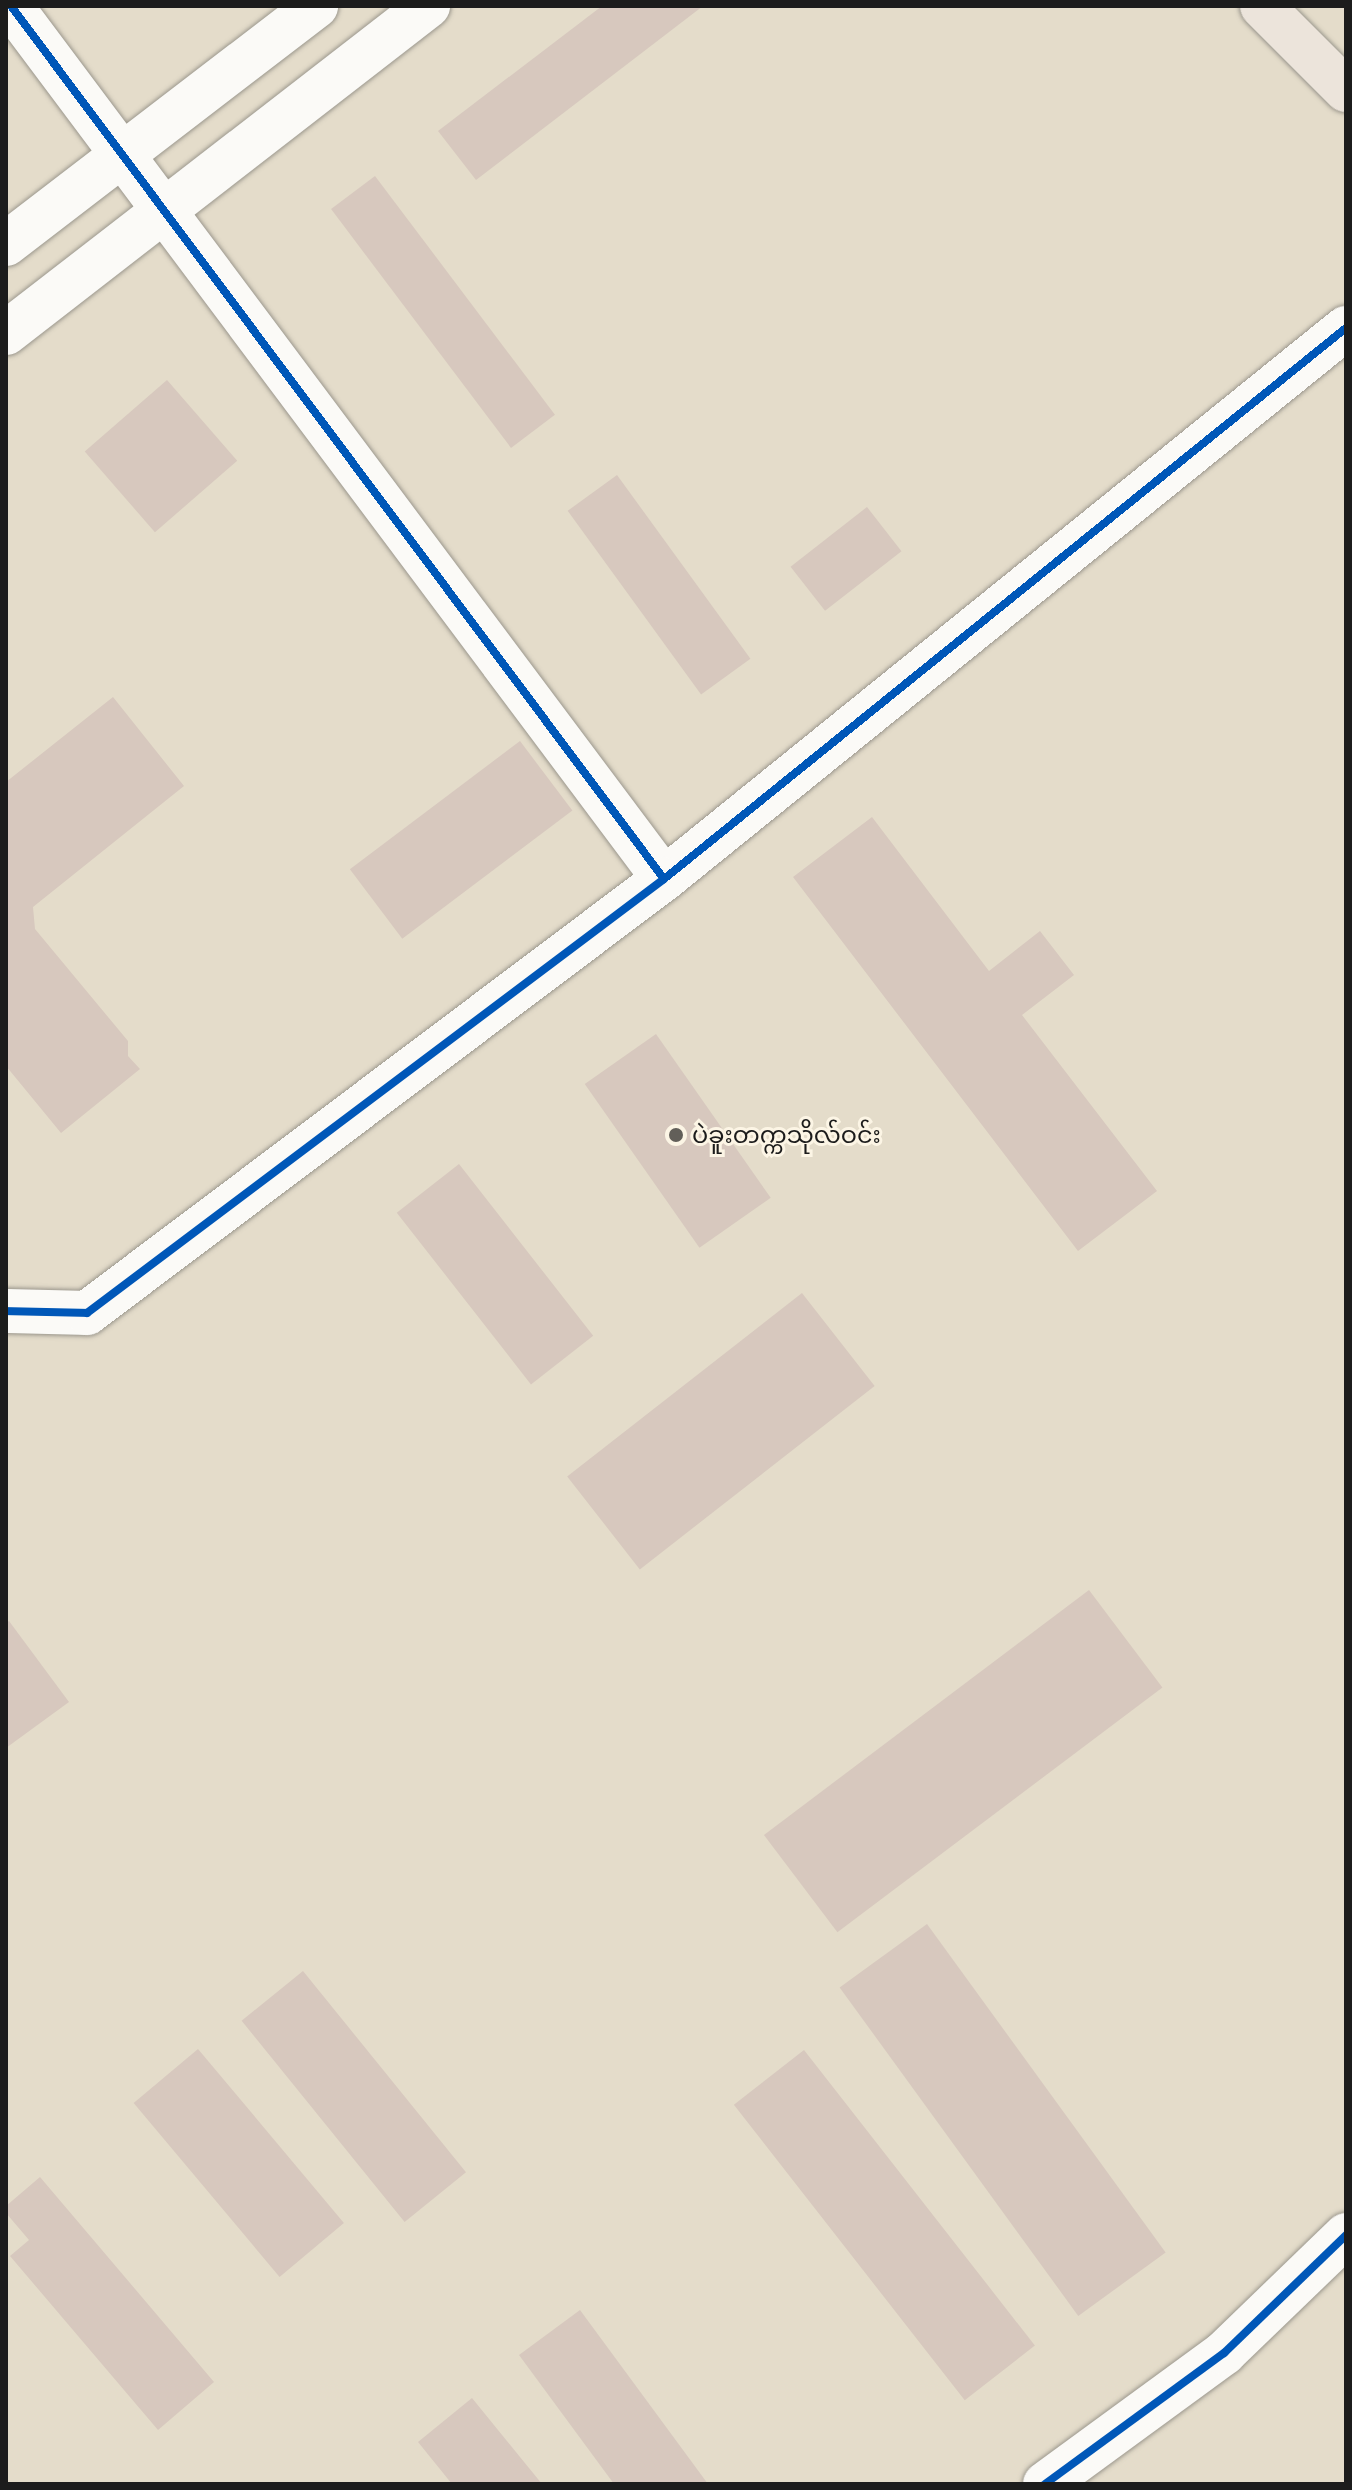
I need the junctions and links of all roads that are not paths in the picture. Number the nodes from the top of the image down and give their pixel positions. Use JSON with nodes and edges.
{"nodes":[{"id":1,"x":11,"y":6,"type":"edge"},
{"id":2,"x":316,"y":6,"type":"edge"},
{"id":3,"x":428,"y":6,"type":"edge"},
{"id":4,"x":1262,"y":6,"type":"edge"},
{"id":5,"x":1346,"y":90,"type":"edge"},
{"id":6,"x":121,"y":154,"type":"junction"},
{"id":7,"x":165,"y":213,"type":"junction"},
{"id":8,"x":6,"y":244,"type":"edge"},
{"id":9,"x":1346,"y":328,"type":"edge"},
{"id":10,"x":6,"y":333,"type":"edge"},
{"id":11,"x":664,"y":879,"type":"junction"},
{"id":12,"x":6,"y":1311,"type":"edge"},
{"id":13,"x":1346,"y":2235,"type":"edge"},
{"id":14,"x":1045,"y":2484,"type":"edge"}],
"edges":[{"from":1,"to":6,"type":"street"},
{"from":2,"to":6,"type":"street"},
{"from":3,"to":7,"type":"street"},
{"from":4,"to":5,"type":"highway"},
{"from":6,"to":7,"type":"street"},
{"from":6,"to":8,"type":"street"},
{"from":7,"to":10,"type":"street"},
{"from":7,"to":11,"type":"street"},
{"from":9,"to":11,"type":"street"},
{"from":11,"to":12,"type":"street"},
{"from":13,"to":14,"type":"street"}]}
